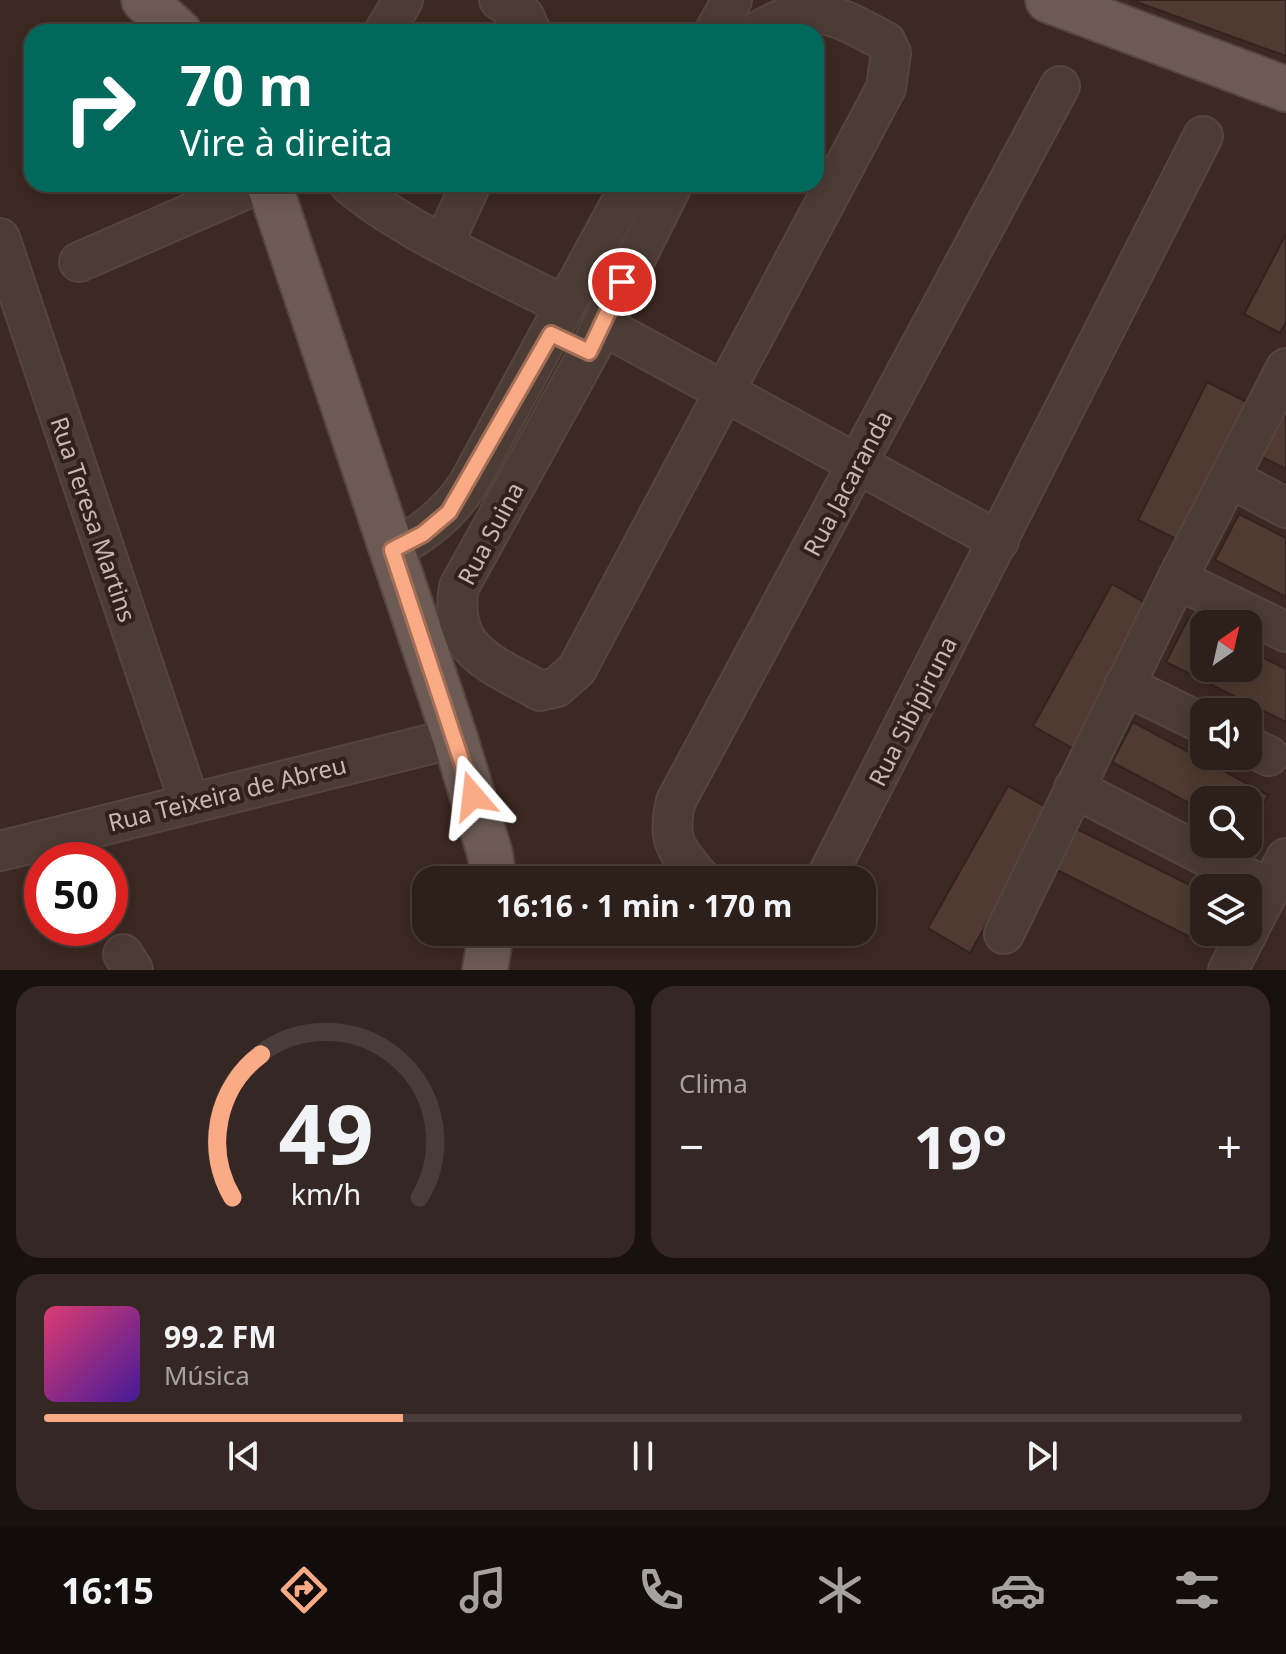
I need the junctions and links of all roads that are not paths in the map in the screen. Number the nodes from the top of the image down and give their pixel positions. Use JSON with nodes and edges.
{"nodes":[{"id":1,"x":144,"y":0,"type":"edge"},
{"id":2,"x":403,"y":0,"type":"edge"},
{"id":3,"x":499,"y":0,"type":"edge"},
{"id":4,"x":732,"y":0,"type":"edge"},
{"id":5,"x":1048,"y":0,"type":"edge"},
{"id":6,"x":170,"y":24,"type":"edge"},
{"id":7,"x":389,"y":24,"type":"edge"},
{"id":8,"x":528,"y":24,"type":"edge"},
{"id":9,"x":718,"y":24,"type":"edge"},
{"id":10,"x":765,"y":24,"type":"edge"},
{"id":11,"x":1060,"y":86,"type":"dead end"},
{"id":12,"x":1286,"y":89,"type":"edge"},
{"id":13,"x":1203,"y":136,"type":"dead end"},
{"id":14,"x":240,"y":192,"type":"edge"},
{"id":15,"x":272,"y":192,"type":"edge"},
{"id":16,"x":358,"y":192,"type":"edge"},
{"id":17,"x":467,"y":192,"type":"edge"},
{"id":18,"x":627,"y":192,"type":"edge"},
{"id":19,"x":669,"y":192,"type":"edge"},
{"id":20,"x":0,"y":238,"type":"edge"},
{"id":21,"x":444,"y":243,"type":"junction"},
{"id":22,"x":79,"y":262,"type":"dead end"},
{"id":23,"x":562,"y":310,"type":"junction"},
{"id":24,"x":600,"y":328,"type":"junction"},
{"id":25,"x":1281,"y":389,"type":"edge"},
{"id":26,"x":724,"y":392,"type":"junction"},
{"id":27,"x":858,"y":464,"type":"junction"},
{"id":28,"x":1230,"y":478,"type":"junction"},
{"id":29,"x":1286,"y":508,"type":"edge"},
{"id":30,"x":999,"y":541,"type":"junction"},
{"id":31,"x":392,"y":550,"type":"junction"},
{"id":32,"x":1177,"y":579,"type":"junction"},
{"id":33,"x":1286,"y":632,"type":"edge"},
{"id":34,"x":1124,"y":685,"type":"junction"},
{"id":35,"x":1190,"y":717,"type":"edge"},
{"id":36,"x":455,"y":738,"type":"junction"},
{"id":37,"x":1074,"y":788,"type":"junction"},
{"id":38,"x":189,"y":801,"type":"junction"},
{"id":39,"x":0,"y":851,"type":"edge"},
{"id":40,"x":492,"y":866,"type":"edge"},
{"id":41,"x":692,"y":866,"type":"edge"},
{"id":42,"x":832,"y":866,"type":"edge"},
{"id":43,"x":1278,"y":874,"type":"edge"},
{"id":44,"x":1262,"y":905,"type":"edge"},
{"id":45,"x":1004,"y":934,"type":"dead end"},
{"id":46,"x":489,"y":946,"type":"edge"},
{"id":47,"x":1241,"y":946,"type":"edge"},
{"id":48,"x":485,"y":970,"type":"edge"},
{"id":49,"x":1228,"y":970,"type":"edge"}],
"edges":[{"from":1,"to":6,"type":"main road"},
{"from":2,"to":7,"type":"street"},
{"from":3,"to":8,"type":"street"},
{"from":4,"to":9,"type":"street"},
{"from":5,"to":12,"type":"main road"},
{"from":10,"to":26,"type":"street"},
{"from":11,"to":27,"type":"street","name":"Rua Jacaranda"},
{"from":13,"to":30,"type":"street"},
{"from":14,"to":22,"type":"street"},
{"from":15,"to":31,"type":"main road"},
{"from":16,"to":21,"type":"street"},
{"from":17,"to":21,"type":"street"},
{"from":18,"to":23,"type":"street"},
{"from":19,"to":24,"type":"street"},
{"from":20,"to":38,"type":"street","name":"Rua Teresa Martins"},
{"from":21,"to":23,"type":"street"},
{"from":23,"to":24,"type":"street"},
{"from":23,"to":24,"type":"street"},
{"from":23,"to":31,"type":"street"},
{"from":24,"to":26,"type":"street"},
{"from":24,"to":26,"type":"street","name":"Rua Suina"},
{"from":25,"to":28,"type":"street"},
{"from":26,"to":27,"type":"street"},
{"from":27,"to":30,"type":"street"},
{"from":27,"to":41,"type":"street","name":"Rua Jacaranda"},
{"from":28,"to":29,"type":"street"},
{"from":28,"to":32,"type":"street"},
{"from":30,"to":42,"type":"street","name":"Rua Sibipiruna"},
{"from":31,"to":36,"type":"main road"},
{"from":32,"to":33,"type":"street"},
{"from":32,"to":34,"type":"street"},
{"from":34,"to":35,"type":"street"},
{"from":34,"to":37,"type":"street"},
{"from":36,"to":38,"type":"street","name":"Rua Teixeira de Abreu"},
{"from":36,"to":40,"type":"main road"},
{"from":37,"to":43,"type":"street"},
{"from":37,"to":45,"type":"street"},
{"from":38,"to":39,"type":"street","name":"Rua Teixeira de Abreu"},
{"from":43,"to":44,"type":"street"},
{"from":46,"to":48,"type":"main road"},
{"from":47,"to":49,"type":"street"}]}
